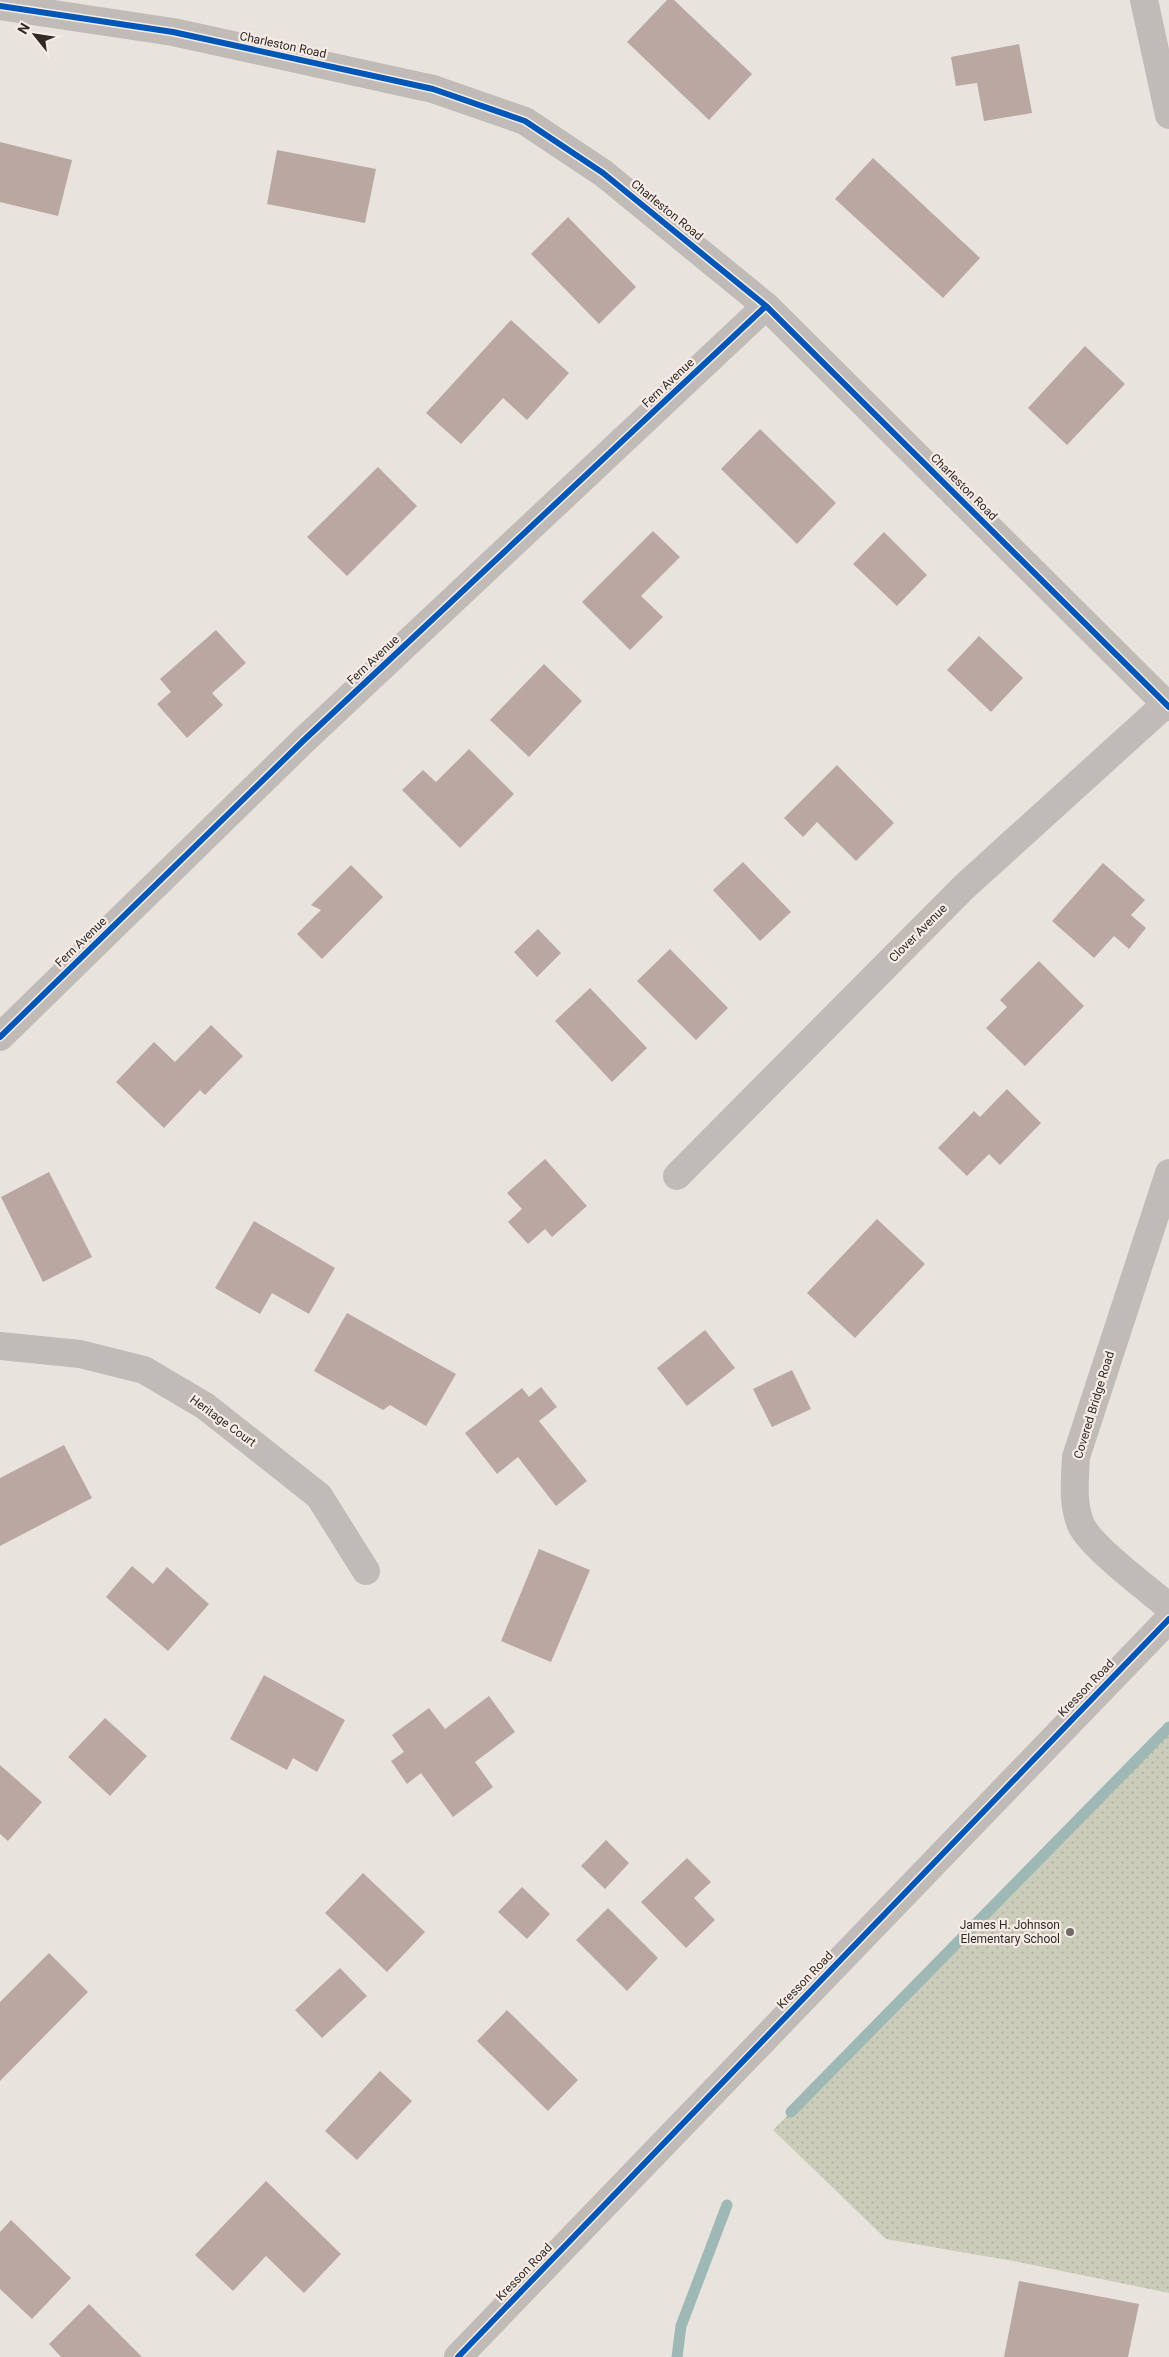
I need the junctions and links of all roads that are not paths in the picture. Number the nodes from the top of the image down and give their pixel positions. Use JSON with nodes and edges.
{"nodes":[{"id":1,"x":1144,"y":0,"type":"edge"},
{"id":2,"x":0,"y":6,"type":"edge"},
{"id":3,"x":1169,"y":115,"type":"edge"},
{"id":4,"x":766,"y":306,"type":"junction"},
{"id":5,"x":1168,"y":704,"type":"edge"},
{"id":6,"x":0,"y":1036,"type":"edge"},
{"id":7,"x":1169,"y":1173,"type":"edge"},
{"id":8,"x":677,"y":1176,"type":"dead end"},
{"id":9,"x":0,"y":1346,"type":"edge"},
{"id":10,"x":366,"y":1571,"type":"dead end"},
{"id":11,"x":1169,"y":1607,"type":"edge"},
{"id":12,"x":1169,"y":1619,"type":"edge"},
{"id":13,"x":458,"y":2357,"type":"edge"}],
"edges":[{"from":1,"to":3,"type":"street"},
{"from":2,"to":4,"type":"street","name":"Charleston Road"},
{"from":4,"to":5,"type":"street","name":"Charleston Road"},
{"from":4,"to":6,"type":"street","name":"Fern Avenue"},
{"from":5,"to":8,"type":"street","name":"Clover Avenue"},
{"from":7,"to":11,"type":"street","name":"Covered Bridge Road"},
{"from":9,"to":10,"type":"street","name":"Heritage Court"},
{"from":12,"to":13,"type":"street","name":"Kresson Road"}]}
